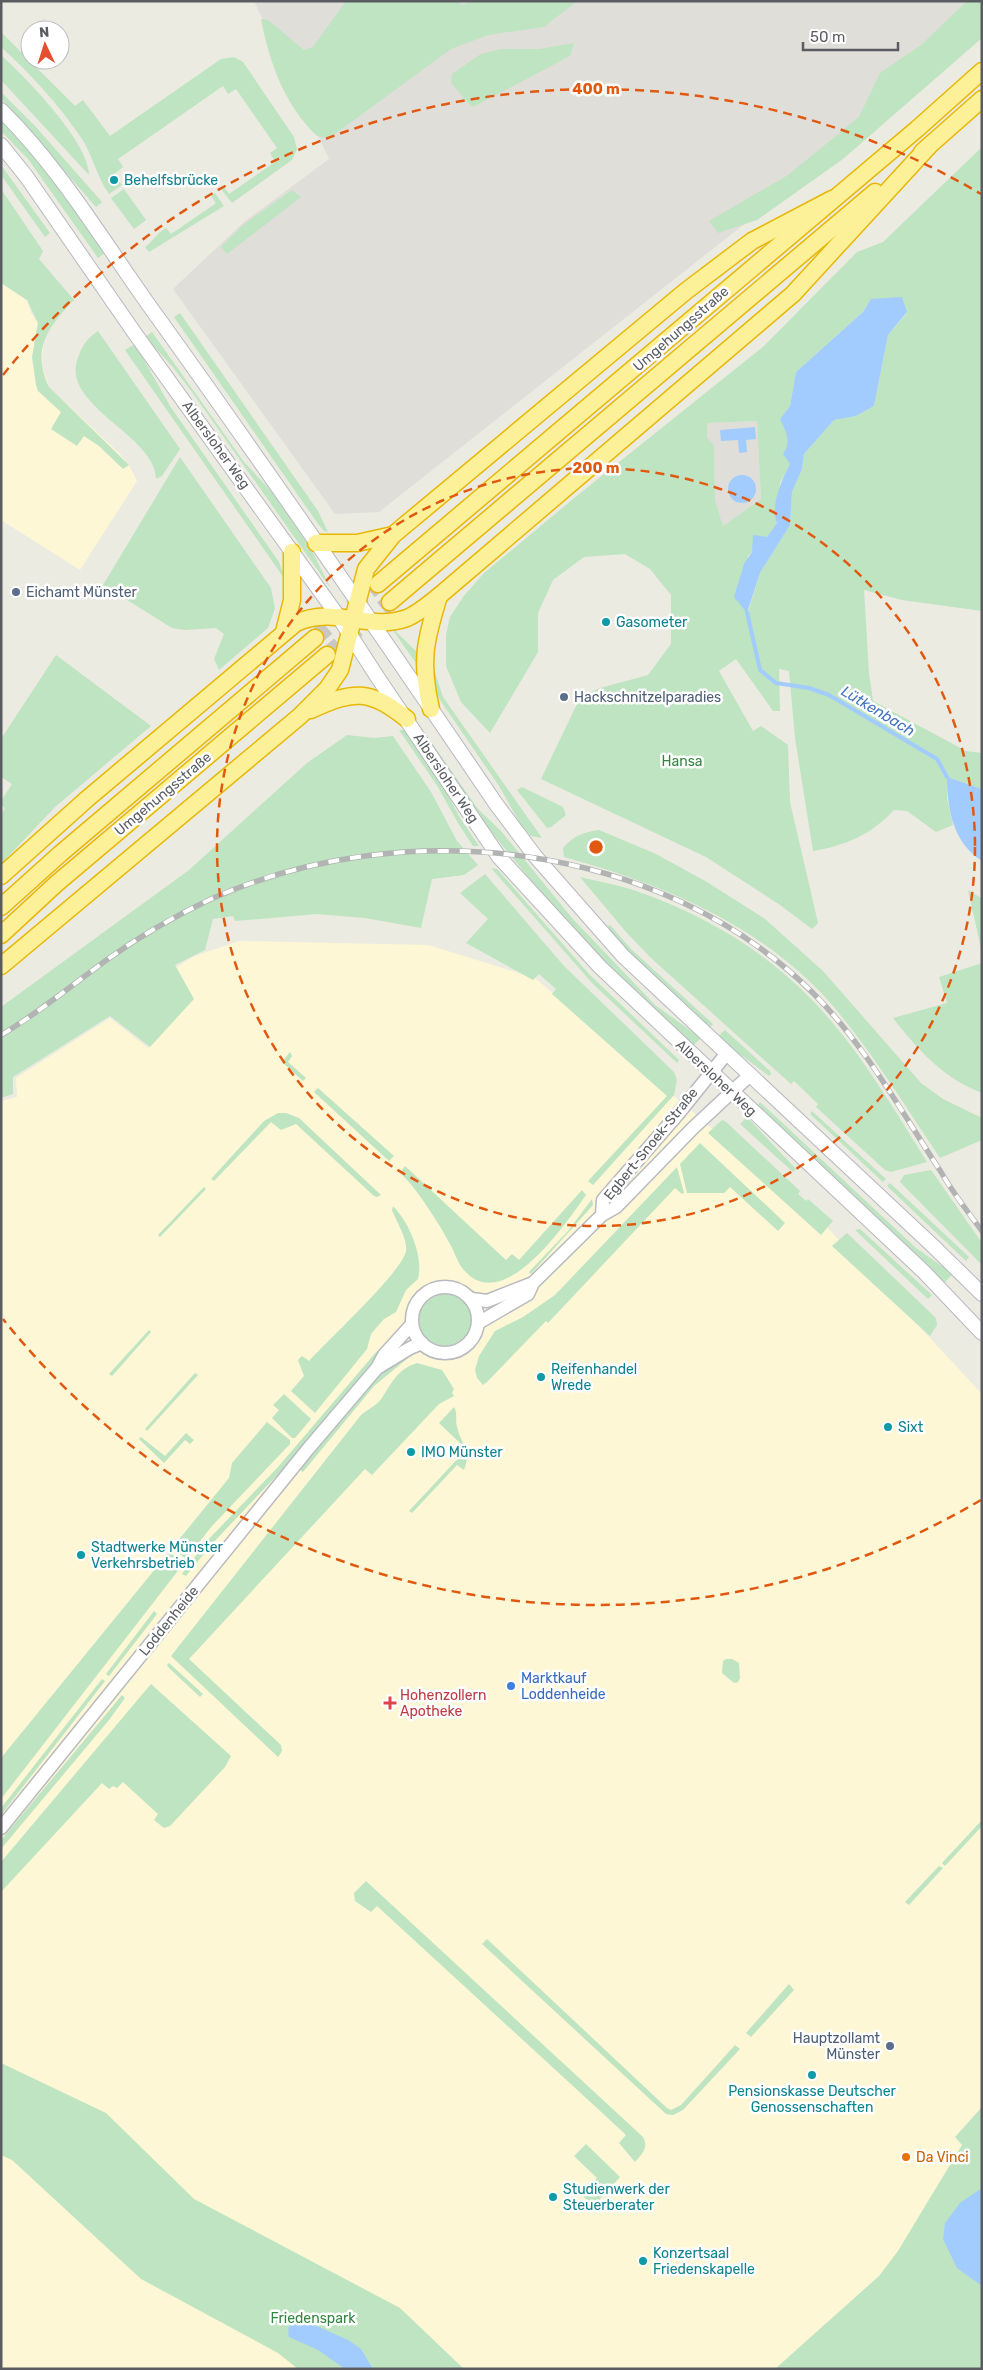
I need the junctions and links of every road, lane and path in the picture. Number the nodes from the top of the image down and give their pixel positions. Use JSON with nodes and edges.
{"nodes":[{"id":1,"x":982,"y":71,"type":"edge"},
{"id":2,"x":982,"y":99,"type":"edge"},
{"id":3,"x":1,"y":110,"type":"edge"},
{"id":4,"x":1,"y":145,"type":"edge"},
{"id":5,"x":930,"y":146,"type":"junction"},
{"id":6,"x":832,"y":199,"type":"junction"},
{"id":7,"x":393,"y":535,"type":"junction"},
{"id":8,"x":316,"y":543,"type":"junction"},
{"id":9,"x":292,"y":552,"type":"junction"},
{"id":10,"x":378,"y":584,"type":"tunnel mouth"},
{"id":11,"x":439,"y":596,"type":"junction"},
{"id":12,"x":390,"y":602,"type":"tunnel mouth"},
{"id":13,"x":338,"y":616,"type":"junction"},
{"id":14,"x":354,"y":619,"type":"junction"},
{"id":15,"x":372,"y":622,"type":"junction"},
{"id":16,"x":284,"y":632,"type":"junction"},
{"id":17,"x":315,"y":638,"type":"tunnel mouth"},
{"id":18,"x":327,"y":655,"type":"tunnel mouth"},
{"id":19,"x":431,"y":709,"type":"junction"},
{"id":20,"x":300,"y":716,"type":"junction"},
{"id":21,"x":407,"y":719,"type":"junction"},
{"id":22,"x":1,"y":876,"type":"edge"},
{"id":23,"x":1,"y":906,"type":"edge"},
{"id":24,"x":1,"y":935,"type":"edge"},
{"id":25,"x":1,"y":966,"type":"edge"},
{"id":26,"x":726,"y":1053,"type":"junction"},
{"id":27,"x":710,"y":1071,"type":"junction"},
{"id":28,"x":750,"y":1075,"type":"junction"},
{"id":29,"x":732,"y":1092,"type":"junction"},
{"id":30,"x":602,"y":1215,"type":"junction"},
{"id":31,"x":533,"y":1283,"type":"junction"},
{"id":32,"x":982,"y":1294,"type":"edge"},
{"id":33,"x":472,"y":1299,"type":"junction"},
{"id":34,"x":412,"y":1324,"type":"junction"},
{"id":35,"x":478,"y":1324,"type":"junction"},
{"id":36,"x":982,"y":1333,"type":"edge"},
{"id":37,"x":422,"y":1344,"type":"junction"},
{"id":38,"x":377,"y":1368,"type":"junction"},
{"id":39,"x":1,"y":1828,"type":"edge"}],
"edges":[{"from":1,"to":6,"type":"highway","name":"Umgehungsstraße"},
{"from":2,"to":5,"type":"highway","name":"Umgehungsstraße"},
{"from":3,"to":8,"type":"main road","name":"Albersloher Weg"},
{"from":4,"to":9,"type":"main road","name":"Albersloher Weg"},
{"from":5,"to":11,"type":"highway"},
{"from":5,"to":12,"type":"highway","name":"Umgehungsstraße"},
{"from":6,"to":7,"type":"highway"},
{"from":6,"to":10,"type":"highway","name":"Umgehungsstraße"},
{"from":7,"to":8,"type":"highway"},
{"from":7,"to":14,"type":"highway"},
{"from":8,"to":14,"type":"main road","name":"Albersloher Weg"},
{"from":9,"to":13,"type":"main road","name":"Albersloher Weg"},
{"from":9,"to":16,"type":"highway"},
{"from":11,"to":15,"type":"highway"},
{"from":11,"to":19,"type":"highway"},
{"from":13,"to":14,"type":"highway"},
{"from":13,"to":16,"type":"highway"},
{"from":14,"to":15,"type":"highway"},
{"from":14,"to":20,"type":"highway"},
{"from":14,"to":21,"type":"main road","name":"Albersloher Weg"},
{"from":15,"to":19,"type":"main road","name":"Albersloher Weg"},
{"from":16,"to":22,"type":"highway"},
{"from":17,"to":23,"type":"highway","name":"Umgehungsstraße"},
{"from":18,"to":24,"type":"highway","name":"Umgehungsstraße"},
{"from":19,"to":26,"type":"main road","name":"Albersloher Weg"},
{"from":20,"to":21,"type":"highway"},
{"from":20,"to":25,"type":"highway"},
{"from":21,"to":27,"type":"main road","name":"Albersloher Weg"},
{"from":26,"to":27,"type":"street","name":"Egbert-Snoek-Straße"},
{"from":26,"to":28,"type":"main road","name":"Albersloher Weg"},
{"from":27,"to":29,"type":"main road","name":"Albersloher Weg"},
{"from":27,"to":30,"type":"street","name":"Egbert-Snoek-Straße"},
{"from":28,"to":29,"type":"street","name":"Egbert-Snoek-Straße"},
{"from":28,"to":32,"type":"main road","name":"Albersloher Weg"},
{"from":29,"to":30,"type":"street","name":"Egbert-Snoek-Straße"},
{"from":29,"to":36,"type":"main road","name":"Albersloher Weg"},
{"from":30,"to":31,"type":"street","name":"Egbert-Snoek-Straße"},
{"from":31,"to":33,"type":"street","name":"Egbert-Snoek-Straße"},
{"from":31,"to":35,"type":"street","name":"Egbert-Snoek-Straße"},
{"from":33,"to":34,"type":"street","name":"Loddenheide"},
{"from":33,"to":35,"type":"street"},
{"from":34,"to":37,"type":"street"},
{"from":34,"to":38,"type":"street","name":"Loddenheide"},
{"from":35,"to":37,"type":"street"},
{"from":37,"to":38,"type":"street","name":"Loddenheide"},
{"from":38,"to":39,"type":"street","name":"Loddenheide"}]}
